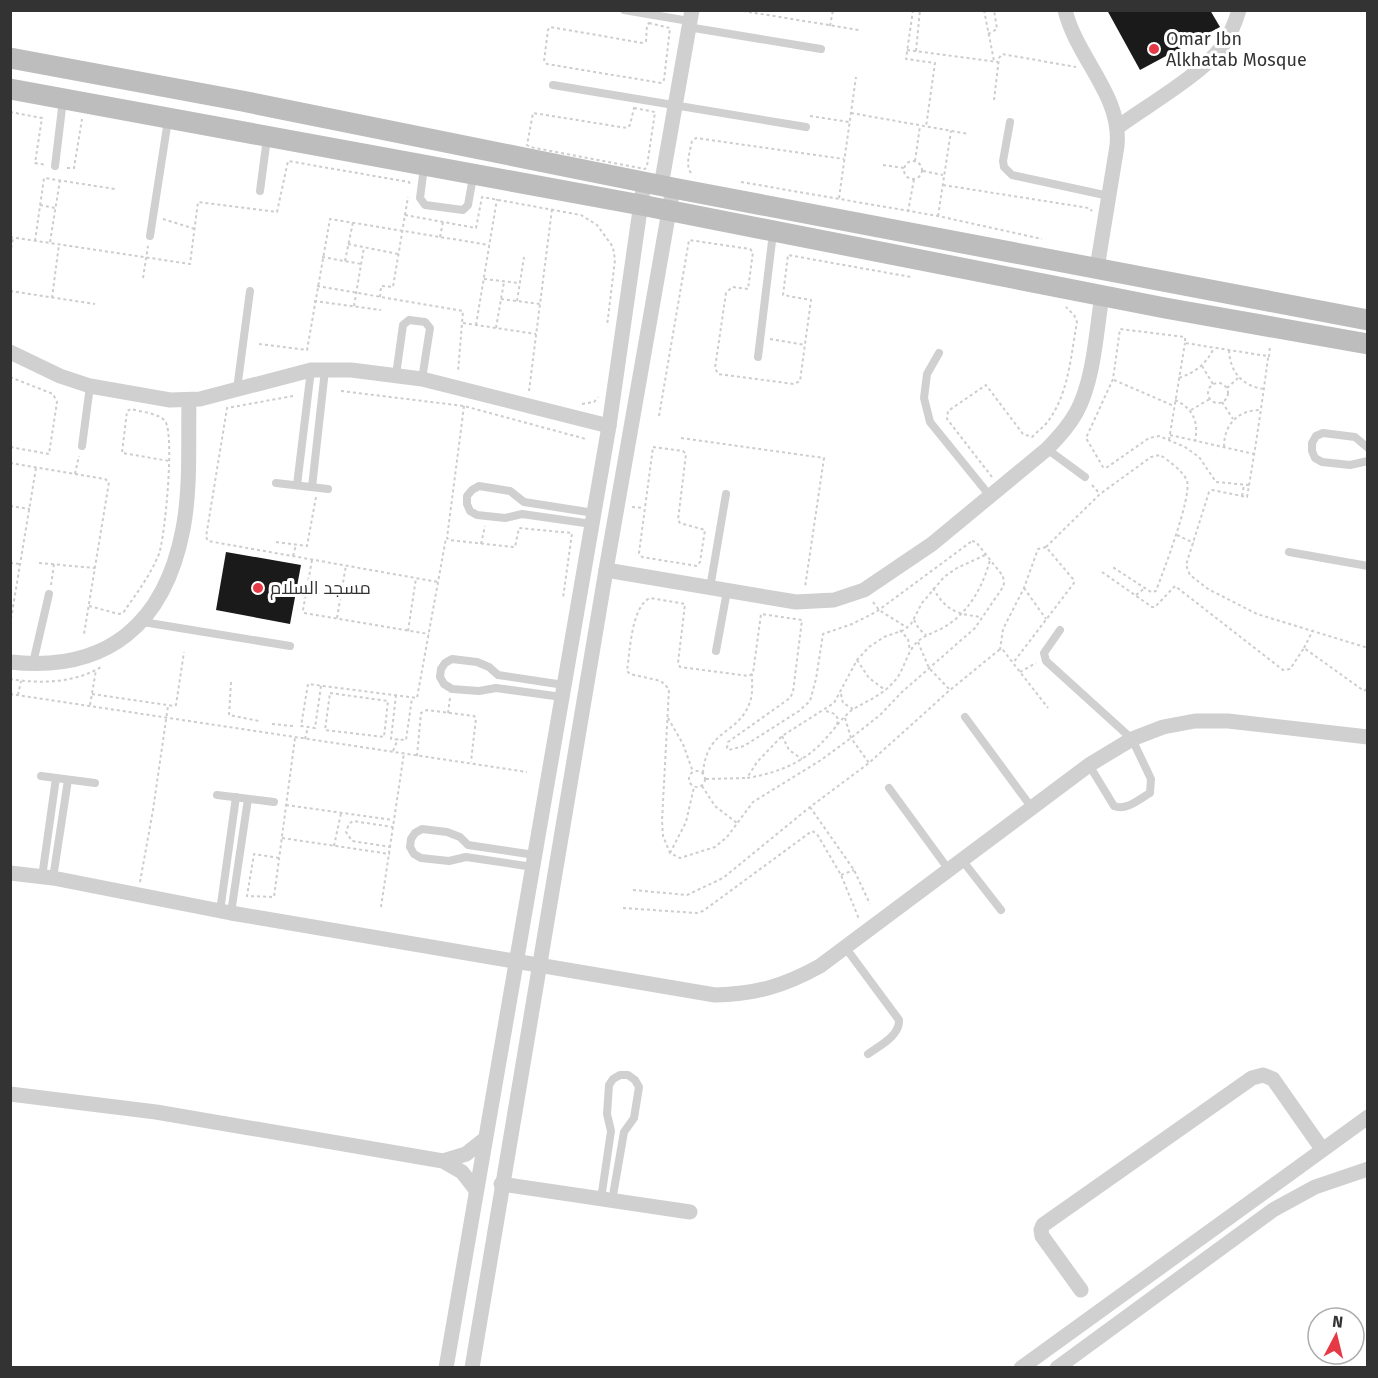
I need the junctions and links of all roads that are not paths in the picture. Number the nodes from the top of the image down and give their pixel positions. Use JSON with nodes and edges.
{"nodes":[{"id":1,"x":624,"y":10,"type":"edge"},
{"id":2,"x":1065,"y":10,"type":"edge"},
{"id":3,"x":1239,"y":10,"type":"edge"},
{"id":4,"x":690,"y":19,"type":"edge"},
{"id":5,"x":821,"y":49,"type":"dead end"},
{"id":6,"x":10,"y":58,"type":"edge"},
{"id":7,"x":553,"y":85,"type":"dead end"},
{"id":8,"x":10,"y":89,"type":"edge"},
{"id":9,"x":63,"y":99,"type":"junction"},
{"id":10,"x":676,"y":105,"type":"junction"},
{"id":11,"x":169,"y":118,"type":"junction"},
{"id":12,"x":1010,"y":122,"type":"dead end"},
{"id":13,"x":806,"y":127,"type":"dead end"},
{"id":14,"x":1118,"y":127,"type":"junction"},
{"id":15,"x":267,"y":136,"type":"junction"},
{"id":16,"x":424,"y":165,"type":"junction"},
{"id":17,"x":55,"y":166,"type":"road end"},
{"id":18,"x":473,"y":174,"type":"junction"},
{"id":19,"x":659,"y":185,"type":"junction"},
{"id":20,"x":260,"y":191,"type":"dead end"},
{"id":21,"x":1109,"y":196,"type":"junction"},
{"id":22,"x":641,"y":205,"type":"junction"},
{"id":23,"x":669,"y":211,"type":"junction"},
{"id":24,"x":773,"y":231,"type":"junction"},
{"id":25,"x":150,"y":236,"type":"dead end"},
{"id":26,"x":1004,"y":250,"type":"junction"},
{"id":27,"x":1096,"y":268,"type":"junction"},
{"id":28,"x":999,"y":276,"type":"junction"},
{"id":29,"x":1170,"y":283,"type":"junction"},
{"id":30,"x":250,"y":291,"type":"dead end"},
{"id":31,"x":1102,"y":296,"type":"junction"},
{"id":32,"x":1165,"y":308,"type":"junction"},
{"id":33,"x":1368,"y":320,"type":"edge"},
{"id":34,"x":1368,"y":344,"type":"edge"},
{"id":35,"x":10,"y":352,"type":"edge"},
{"id":36,"x":939,"y":353,"type":"dead end"},
{"id":37,"x":758,"y":357,"type":"dead end"},
{"id":38,"x":318,"y":370,"type":"junction"},
{"id":39,"x":396,"y":375,"type":"junction"},
{"id":40,"x":422,"y":379,"type":"junction"},
{"id":41,"x":90,"y":386,"type":"junction"},
{"id":42,"x":237,"y":389,"type":"junction"},
{"id":43,"x":189,"y":401,"type":"junction"},
{"id":44,"x":609,"y":426,"type":"junction"},
{"id":45,"x":82,"y":446,"type":"road end"},
{"id":46,"x":1368,"y":448,"type":"edge"},
{"id":47,"x":1047,"y":449,"type":"junction"},
{"id":48,"x":1368,"y":461,"type":"edge"},
{"id":49,"x":1085,"y":477,"type":"dead end"},
{"id":50,"x":276,"y":483,"type":"dead end"},
{"id":51,"x":297,"y":485,"type":"junction"},
{"id":52,"x":315,"y":487,"type":"junction"},
{"id":53,"x":328,"y":489,"type":"dead end"},
{"id":54,"x":995,"y":492,"type":"junction"},
{"id":55,"x":726,"y":494,"type":"dead end"},
{"id":56,"x":593,"y":519,"type":"junction"},
{"id":57,"x":1289,"y":552,"type":"dead end"},
{"id":58,"x":1368,"y":566,"type":"edge"},
{"id":59,"x":606,"y":570,"type":"junction"},
{"id":60,"x":710,"y":588,"type":"junction"},
{"id":61,"x":727,"y":591,"type":"junction"},
{"id":62,"x":49,"y":594,"type":"road end"},
{"id":63,"x":143,"y":622,"type":"junction"},
{"id":64,"x":1060,"y":630,"type":"dead end"},
{"id":65,"x":290,"y":646,"type":"dead end"},
{"id":66,"x":716,"y":651,"type":"dead end"},
{"id":67,"x":10,"y":662,"type":"edge"},
{"id":68,"x":33,"y":665,"type":"junction"},
{"id":69,"x":563,"y":691,"type":"junction"},
{"id":70,"x":965,"y":717,"type":"dead end"},
{"id":71,"x":1368,"y":737,"type":"edge"},
{"id":72,"x":1131,"y":739,"type":"junction"},
{"id":73,"x":1089,"y":765,"type":"junction"},
{"id":74,"x":41,"y":776,"type":"dead end"},
{"id":75,"x":56,"y":778,"type":"junction"},
{"id":76,"x":68,"y":780,"type":"junction"},
{"id":77,"x":94,"y":783,"type":"dead end"},
{"id":78,"x":889,"y":788,"type":"dead end"},
{"id":79,"x":217,"y":795,"type":"dead end"},
{"id":80,"x":236,"y":797,"type":"junction"},
{"id":81,"x":248,"y":799,"type":"junction"},
{"id":82,"x":274,"y":802,"type":"dead end"},
{"id":83,"x":1032,"y":808,"type":"junction"},
{"id":84,"x":962,"y":860,"type":"junction"},
{"id":85,"x":534,"y":861,"type":"junction"},
{"id":86,"x":949,"y":870,"type":"junction"},
{"id":87,"x":10,"y":873,"type":"edge"},
{"id":88,"x":47,"y":877,"type":"junction"},
{"id":89,"x":1000,"y":910,"type":"dead end"},
{"id":90,"x":225,"y":912,"type":"junction"},
{"id":91,"x":845,"y":947,"type":"junction"},
{"id":92,"x":517,"y":962,"type":"junction"},
{"id":93,"x":540,"y":966,"type":"junction"},
{"id":94,"x":868,"y":1054,"type":"dead end"},
{"id":95,"x":10,"y":1094,"type":"edge"},
{"id":96,"x":1368,"y":1117,"type":"edge"},
{"id":97,"x":485,"y":1139,"type":"junction"},
{"id":98,"x":1322,"y":1149,"type":"junction"},
{"id":99,"x":443,"y":1161,"type":"junction"},
{"id":100,"x":1368,"y":1169,"type":"edge"},
{"id":101,"x":501,"y":1184,"type":"junction"},
{"id":102,"x":476,"y":1190,"type":"junction"},
{"id":103,"x":606,"y":1200,"type":"junction"},
{"id":104,"x":690,"y":1212,"type":"dead end"},
{"id":105,"x":1081,"y":1290,"type":"dead end"},
{"id":106,"x":446,"y":1368,"type":"edge"},
{"id":107,"x":472,"y":1368,"type":"edge"},
{"id":108,"x":1021,"y":1368,"type":"edge"},
{"id":109,"x":1057,"y":1368,"type":"edge"}],
"edges":[{"from":1,"to":4,"type":"lane"},
{"from":2,"to":14,"type":"street"},
{"from":3,"to":14,"type":"street"},
{"from":4,"to":5,"type":"lane"},
{"from":4,"to":10,"type":"street"},
{"from":6,"to":19,"type":"street"},
{"from":7,"to":10,"type":"lane"},
{"from":8,"to":9,"type":"street"},
{"from":9,"to":11,"type":"street"},
{"from":9,"to":17,"type":"lane"},
{"from":10,"to":13,"type":"lane"},
{"from":10,"to":19,"type":"street"},
{"from":11,"to":15,"type":"street"},
{"from":11,"to":25,"type":"lane"},
{"from":12,"to":21,"type":"lane"},
{"from":14,"to":21,"type":"street"},
{"from":15,"to":16,"type":"street"},
{"from":15,"to":20,"type":"lane"},
{"from":16,"to":18,"type":"street"},
{"from":16,"to":18,"type":"lane"},
{"from":18,"to":22,"type":"street"},
{"from":19,"to":22,"type":"street"},
{"from":19,"to":23,"type":"street"},
{"from":19,"to":26,"type":"street"},
{"from":21,"to":27,"type":"street"},
{"from":22,"to":23,"type":"street"},
{"from":22,"to":44,"type":"street"},
{"from":23,"to":24,"type":"street"},
{"from":23,"to":59,"type":"street"},
{"from":24,"to":28,"type":"street"},
{"from":24,"to":37,"type":"lane"},
{"from":26,"to":27,"type":"street"},
{"from":26,"to":28,"type":"street"},
{"from":27,"to":29,"type":"street"},
{"from":28,"to":31,"type":"street"},
{"from":29,"to":32,"type":"street"},
{"from":29,"to":33,"type":"street"},
{"from":30,"to":42,"type":"lane"},
{"from":31,"to":32,"type":"street"},
{"from":31,"to":47,"type":"street"},
{"from":32,"to":34,"type":"street"},
{"from":35,"to":41,"type":"street"},
{"from":36,"to":54,"type":"lane"},
{"from":38,"to":39,"type":"street"},
{"from":38,"to":42,"type":"street"},
{"from":38,"to":51,"type":"lane"},
{"from":38,"to":52,"type":"lane"},
{"from":39,"to":40,"type":"street"},
{"from":39,"to":40,"type":"lane"},
{"from":40,"to":44,"type":"street"},
{"from":41,"to":43,"type":"street"},
{"from":41,"to":45,"type":"lane"},
{"from":42,"to":43,"type":"street"},
{"from":43,"to":63,"type":"street"},
{"from":44,"to":56,"type":"street"},
{"from":46,"to":48,"type":"lane"},
{"from":47,"to":49,"type":"lane"},
{"from":47,"to":54,"type":"street"},
{"from":50,"to":51,"type":"lane"},
{"from":51,"to":52,"type":"lane"},
{"from":52,"to":53,"type":"lane"},
{"from":54,"to":61,"type":"street"},
{"from":55,"to":60,"type":"lane"},
{"from":56,"to":56,"type":"lane"},
{"from":56,"to":69,"type":"street"},
{"from":57,"to":58,"type":"lane"},
{"from":59,"to":60,"type":"street"},
{"from":59,"to":93,"type":"street"},
{"from":60,"to":61,"type":"street"},
{"from":61,"to":66,"type":"lane"},
{"from":62,"to":68,"type":"lane"},
{"from":63,"to":65,"type":"lane"},
{"from":63,"to":68,"type":"street"},
{"from":64,"to":72,"type":"lane"},
{"from":67,"to":68,"type":"street"},
{"from":69,"to":69,"type":"lane"},
{"from":69,"to":85,"type":"street"},
{"from":70,"to":83,"type":"lane"},
{"from":71,"to":72,"type":"street"},
{"from":72,"to":73,"type":"street"},
{"from":72,"to":73,"type":"lane"},
{"from":73,"to":83,"type":"street"},
{"from":74,"to":75,"type":"lane"},
{"from":75,"to":76,"type":"lane"},
{"from":75,"to":88,"type":"lane"},
{"from":76,"to":77,"type":"lane"},
{"from":76,"to":88,"type":"lane"},
{"from":78,"to":86,"type":"lane"},
{"from":79,"to":80,"type":"lane"},
{"from":80,"to":81,"type":"lane"},
{"from":80,"to":90,"type":"lane"},
{"from":81,"to":82,"type":"lane"},
{"from":81,"to":90,"type":"lane"},
{"from":83,"to":84,"type":"street"},
{"from":84,"to":86,"type":"street"},
{"from":84,"to":89,"type":"lane"},
{"from":85,"to":85,"type":"lane"},
{"from":85,"to":92,"type":"street"},
{"from":86,"to":91,"type":"street"},
{"from":87,"to":88,"type":"street"},
{"from":88,"to":90,"type":"street"},
{"from":90,"to":92,"type":"street"},
{"from":91,"to":93,"type":"street"},
{"from":91,"to":94,"type":"lane"},
{"from":92,"to":93,"type":"street"},
{"from":92,"to":97,"type":"street"},
{"from":93,"to":101,"type":"street"},
{"from":95,"to":99,"type":"street"},
{"from":96,"to":98,"type":"street"},
{"from":97,"to":99,"type":"street"},
{"from":97,"to":102,"type":"street"},
{"from":98,"to":105,"type":"street"},
{"from":98,"to":108,"type":"street"},
{"from":99,"to":102,"type":"street"},
{"from":100,"to":109,"type":"street"},
{"from":101,"to":103,"type":"street"},
{"from":101,"to":107,"type":"street"},
{"from":102,"to":106,"type":"street"},
{"from":103,"to":103,"type":"lane"},
{"from":103,"to":104,"type":"street"}]}
